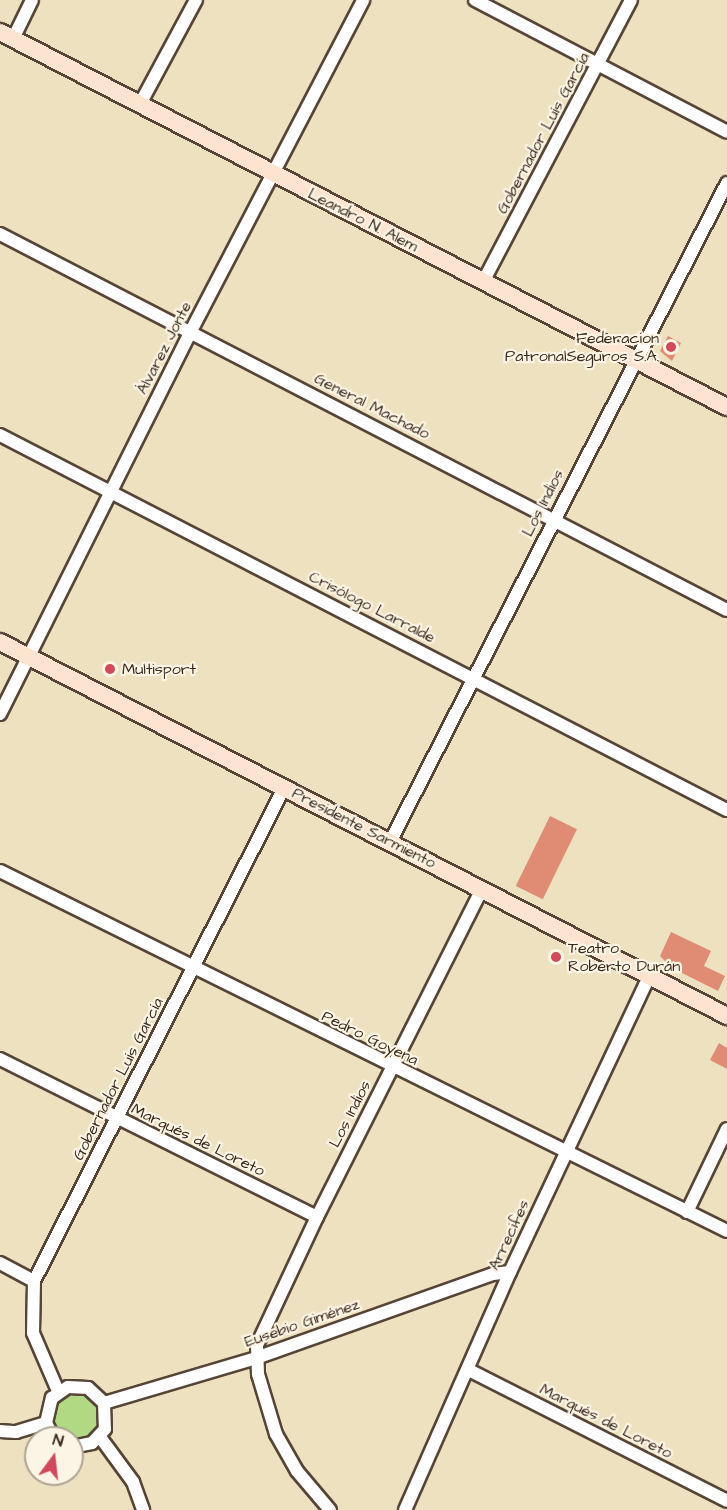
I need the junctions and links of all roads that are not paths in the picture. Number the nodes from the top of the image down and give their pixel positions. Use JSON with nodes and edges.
{"nodes":[{"id":1,"x":32,"y":0,"type":"edge"},
{"id":2,"x":196,"y":0,"type":"edge"},
{"id":3,"x":363,"y":0,"type":"edge"},
{"id":4,"x":475,"y":0,"type":"edge"},
{"id":5,"x":632,"y":0,"type":"edge"},
{"id":6,"x":6,"y":35,"type":"edge"},
{"id":7,"x":597,"y":65,"type":"junction"},
{"id":8,"x":140,"y":104,"type":"junction"},
{"id":9,"x":727,"y":132,"type":"edge"},
{"id":10,"x":274,"y":174,"type":"junction"},
{"id":11,"x":727,"y":183,"type":"edge"},
{"id":12,"x":0,"y":234,"type":"edge"},
{"id":13,"x":483,"y":282,"type":"junction"},
{"id":14,"x":191,"y":331,"type":"junction"},
{"id":15,"x":636,"y":360,"type":"junction"},
{"id":16,"x":727,"y":407,"type":"edge"},
{"id":17,"x":0,"y":435,"type":"edge"},
{"id":18,"x":110,"y":491,"type":"junction"},
{"id":19,"x":553,"y":519,"type":"junction"},
{"id":20,"x":727,"y":610,"type":"edge"},
{"id":21,"x":0,"y":642,"type":"edge"},
{"id":22,"x":29,"y":656,"type":"junction"},
{"id":23,"x":474,"y":677,"type":"junction"},
{"id":24,"x":0,"y":714,"type":"edge"},
{"id":25,"x":284,"y":788,"type":"junction"},
{"id":26,"x":727,"y":810,"type":"edge"},
{"id":27,"x":391,"y":840,"type":"junction"},
{"id":28,"x":0,"y":871,"type":"edge"},
{"id":29,"x":482,"y":889,"type":"junction"},
{"id":30,"x":192,"y":969,"type":"junction"},
{"id":31,"x":649,"y":977,"type":"junction"},
{"id":32,"x":727,"y":1016,"type":"edge"},
{"id":33,"x":0,"y":1059,"type":"edge"},
{"id":34,"x":392,"y":1067,"type":"junction"},
{"id":35,"x":118,"y":1118,"type":"junction"},
{"id":36,"x":727,"y":1129,"type":"edge"},
{"id":37,"x":566,"y":1153,"type":"junction"},
{"id":38,"x":687,"y":1212,"type":"junction"},
{"id":39,"x":317,"y":1217,"type":"junction"},
{"id":40,"x":727,"y":1231,"type":"edge"},
{"id":41,"x":0,"y":1263,"type":"edge"},
{"id":42,"x":510,"y":1272,"type":"junction"},
{"id":43,"x":34,"y":1281,"type":"junction"},
{"id":44,"x":256,"y":1358,"type":"junction"},
{"id":45,"x":469,"y":1370,"type":"junction"},
{"id":46,"x":58,"y":1392,"type":"junction"},
{"id":47,"x":104,"y":1403,"type":"junction"},
{"id":48,"x":46,"y":1423,"type":"junction"},
{"id":49,"x":48,"y":1426,"type":"edge"},
{"id":50,"x":0,"y":1431,"type":"edge"},
{"id":51,"x":100,"y":1437,"type":"junction"},
{"id":52,"x":84,"y":1446,"type":"edge"},
{"id":53,"x":727,"y":1501,"type":"edge"},
{"id":54,"x":143,"y":1510,"type":"edge"},
{"id":55,"x":330,"y":1510,"type":"edge"},
{"id":56,"x":405,"y":1510,"type":"edge"}],
"edges":[{"from":1,"to":6,"type":"street"},
{"from":2,"to":8,"type":"street"},
{"from":3,"to":10,"type":"street","name":"Álvarez Jonte"},
{"from":4,"to":7,"type":"street"},
{"from":5,"to":7,"type":"street","name":"Gobernador Luís García"},
{"from":6,"to":8,"type":"main road","name":"Leandro N. Alem"},
{"from":7,"to":9,"type":"street"},
{"from":7,"to":13,"type":"street","name":"Gobernador Luís García"},
{"from":8,"to":10,"type":"main road","name":"Leandro N. Alem"},
{"from":10,"to":13,"type":"main road","name":"Leandro N. Alem"},
{"from":10,"to":14,"type":"street","name":"Álvarez Jonte"},
{"from":11,"to":15,"type":"street","name":"Los Indios"},
{"from":12,"to":14,"type":"street","name":"General Machado"},
{"from":13,"to":15,"type":"main road","name":"Leandro N. Alem"},
{"from":14,"to":18,"type":"street","name":"Álvarez Jonte"},
{"from":14,"to":19,"type":"street","name":"General Machado"},
{"from":15,"to":16,"type":"main road","name":"Leandro N. Alem"},
{"from":15,"to":19,"type":"street","name":"Los Indios"},
{"from":17,"to":18,"type":"street","name":"Crisólogo Larralde"},
{"from":18,"to":22,"type":"street","name":"Álvarez Jonte"},
{"from":18,"to":23,"type":"street","name":"Crisólogo Larralde"},
{"from":19,"to":20,"type":"street","name":"General Machado"},
{"from":19,"to":23,"type":"street","name":"Los Indios"},
{"from":21,"to":22,"type":"main road","name":"Presidente Sarmiento"},
{"from":22,"to":24,"type":"street","name":"Álvarez Jonte"},
{"from":22,"to":25,"type":"main road","name":"Presidente Sarmiento"},
{"from":23,"to":26,"type":"street","name":"Crisólogo Larralde"},
{"from":23,"to":27,"type":"street","name":"Los Indios"},
{"from":25,"to":27,"type":"main road","name":"Presidente Sarmiento"},
{"from":25,"to":30,"type":"street","name":"Gobernador Luís García"},
{"from":27,"to":29,"type":"main road","name":"Presidente Sarmiento"},
{"from":28,"to":30,"type":"street","name":"Pedro Goyena"},
{"from":29,"to":31,"type":"main road","name":"Presidente Sarmiento"},
{"from":29,"to":34,"type":"street","name":"Los Indios"},
{"from":30,"to":34,"type":"street","name":"Pedro Goyena"},
{"from":30,"to":35,"type":"street","name":"Gobernador Luís García"},
{"from":31,"to":32,"type":"main road","name":"Presidente Sarmiento"},
{"from":31,"to":37,"type":"street","name":"Arrecifes"},
{"from":33,"to":35,"type":"street","name":"Marqués de Loreto"},
{"from":34,"to":37,"type":"street","name":"Pedro Goyena"},
{"from":34,"to":39,"type":"street","name":"Los Indios"},
{"from":35,"to":39,"type":"street","name":"Marqués de Loreto"},
{"from":35,"to":43,"type":"street","name":"Gobernador Luís García"},
{"from":36,"to":38,"type":"street"},
{"from":37,"to":38,"type":"street","name":"Pedro Goyena"},
{"from":37,"to":42,"type":"street","name":"Arrecifes"},
{"from":38,"to":40,"type":"street","name":"Pedro Goyena"},
{"from":39,"to":44,"type":"street","name":"Los Indios"},
{"from":41,"to":43,"type":"street"},
{"from":42,"to":44,"type":"street","name":"Eusebio Giménez"},
{"from":42,"to":45,"type":"street","name":"Arrecifes"},
{"from":43,"to":46,"type":"street","name":"Gobernador Luís García"},
{"from":44,"to":47,"type":"street","name":"Eusebio Giménez"},
{"from":44,"to":55,"type":"street"},
{"from":45,"to":53,"type":"street","name":"Marqués de Loreto"},
{"from":45,"to":56,"type":"street","name":"Arrecifes"},
{"from":46,"to":47,"type":"street"},
{"from":46,"to":48,"type":"street"},
{"from":47,"to":51,"type":"street"},
{"from":48,"to":49,"type":"street"},
{"from":48,"to":50,"type":"street"},
{"from":51,"to":52,"type":"street"},
{"from":51,"to":54,"type":"street"}]}
